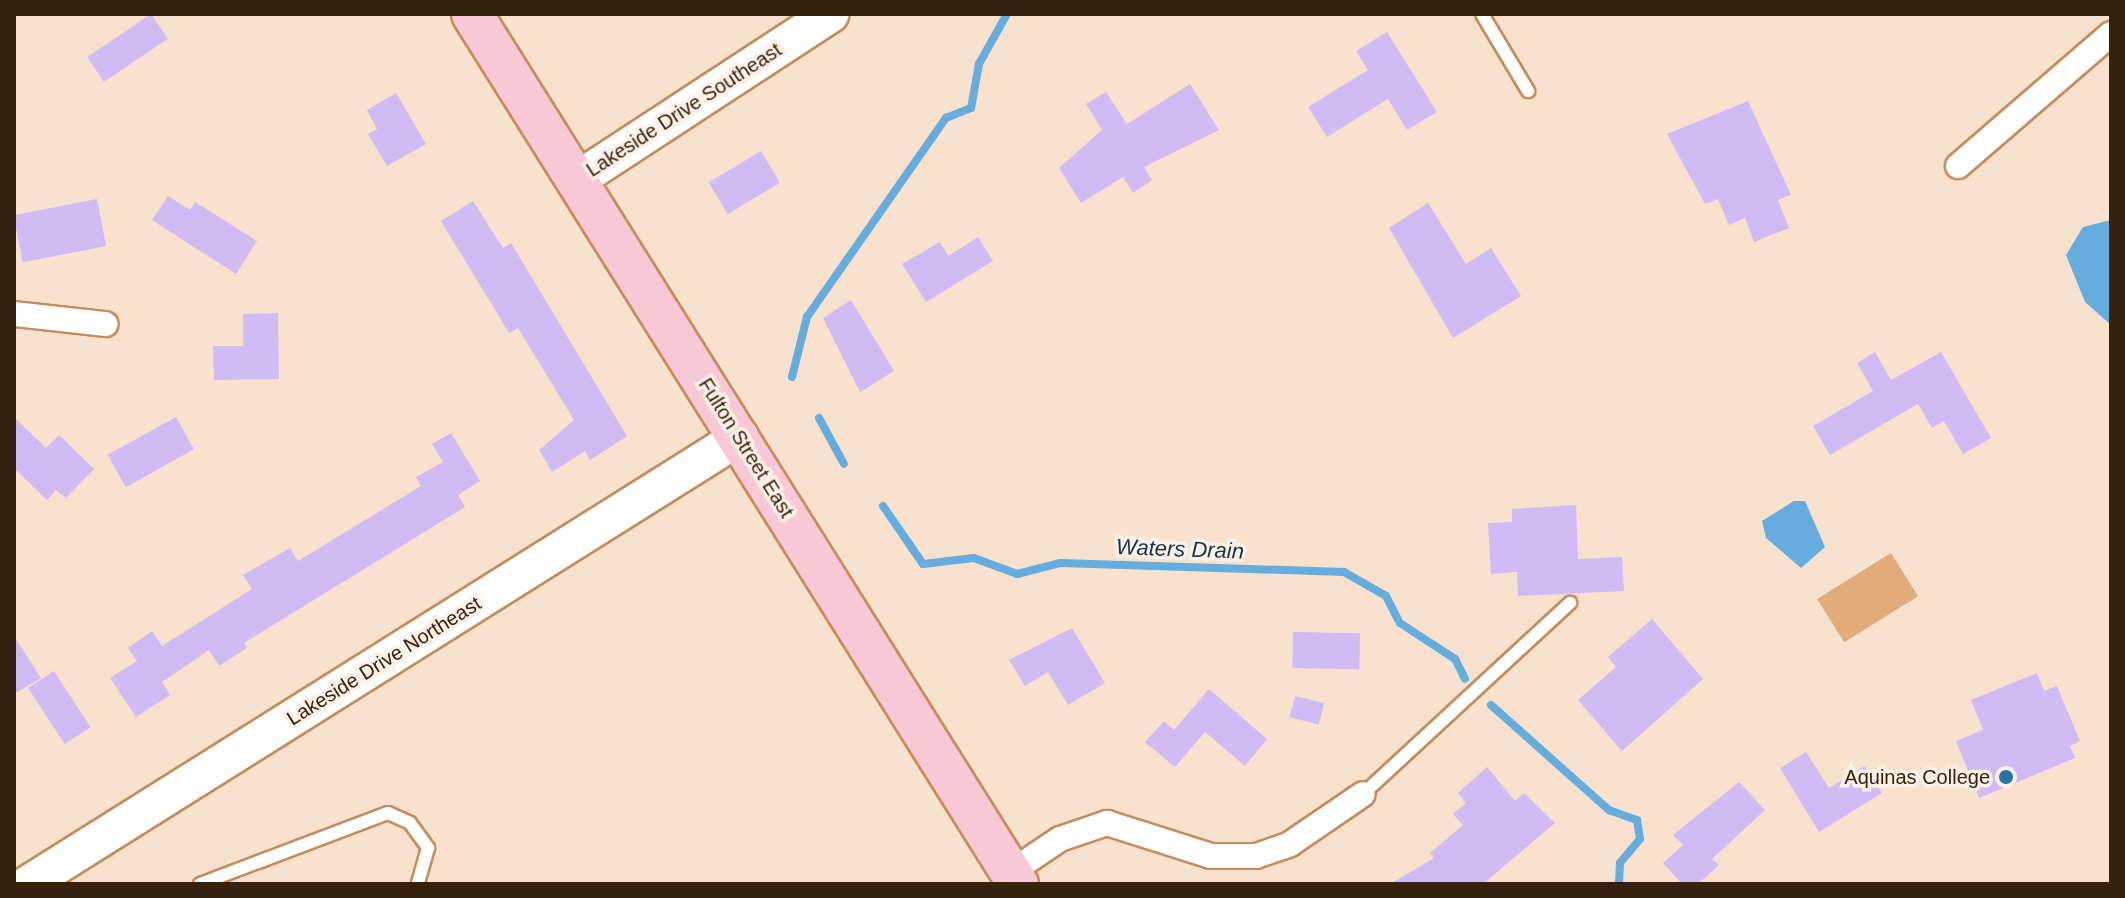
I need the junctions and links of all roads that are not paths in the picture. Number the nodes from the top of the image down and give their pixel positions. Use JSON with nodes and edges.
{"nodes":[{"id":1,"x":472,"y":14,"type":"edge"},
{"id":2,"x":831,"y":14,"type":"edge"},
{"id":3,"x":1482,"y":14,"type":"edge"},
{"id":4,"x":2111,"y":34,"type":"edge"},
{"id":5,"x":1528,"y":91,"type":"dead end"},
{"id":6,"x":1958,"y":166,"type":"dead end"},
{"id":7,"x":577,"y":180,"type":"junction"},
{"id":8,"x":14,"y":314,"type":"edge"},
{"id":9,"x":105,"y":324,"type":"dead end"},
{"id":10,"x":740,"y":437,"type":"junction"},
{"id":11,"x":1570,"y":603,"type":"dead end"},
{"id":12,"x":1363,"y":794,"type":"joint"},
{"id":13,"x":1014,"y":878,"type":"edge"},
{"id":14,"x":46,"y":879,"type":"edge"},
{"id":15,"x":200,"y":884,"type":"edge"},
{"id":16,"x":418,"y":884,"type":"edge"}],
"edges":[{"from":1,"to":7,"type":"main road","name":"Fulton Street East"},
{"from":2,"to":7,"type":"street","name":"Lakeside Drive Southeast"},
{"from":3,"to":5,"type":"lane"},
{"from":4,"to":6,"type":"street"},
{"from":7,"to":10,"type":"main road","name":"Fulton Street East"},
{"from":8,"to":9,"type":"street"},
{"from":10,"to":13,"type":"main road","name":"Fulton Street East"},
{"from":10,"to":14,"type":"street","name":"Lakeside Drive Northeast"},
{"from":11,"to":12,"type":"lane"},
{"from":12,"to":13,"type":"street"},
{"from":15,"to":16,"type":"lane"}]}
